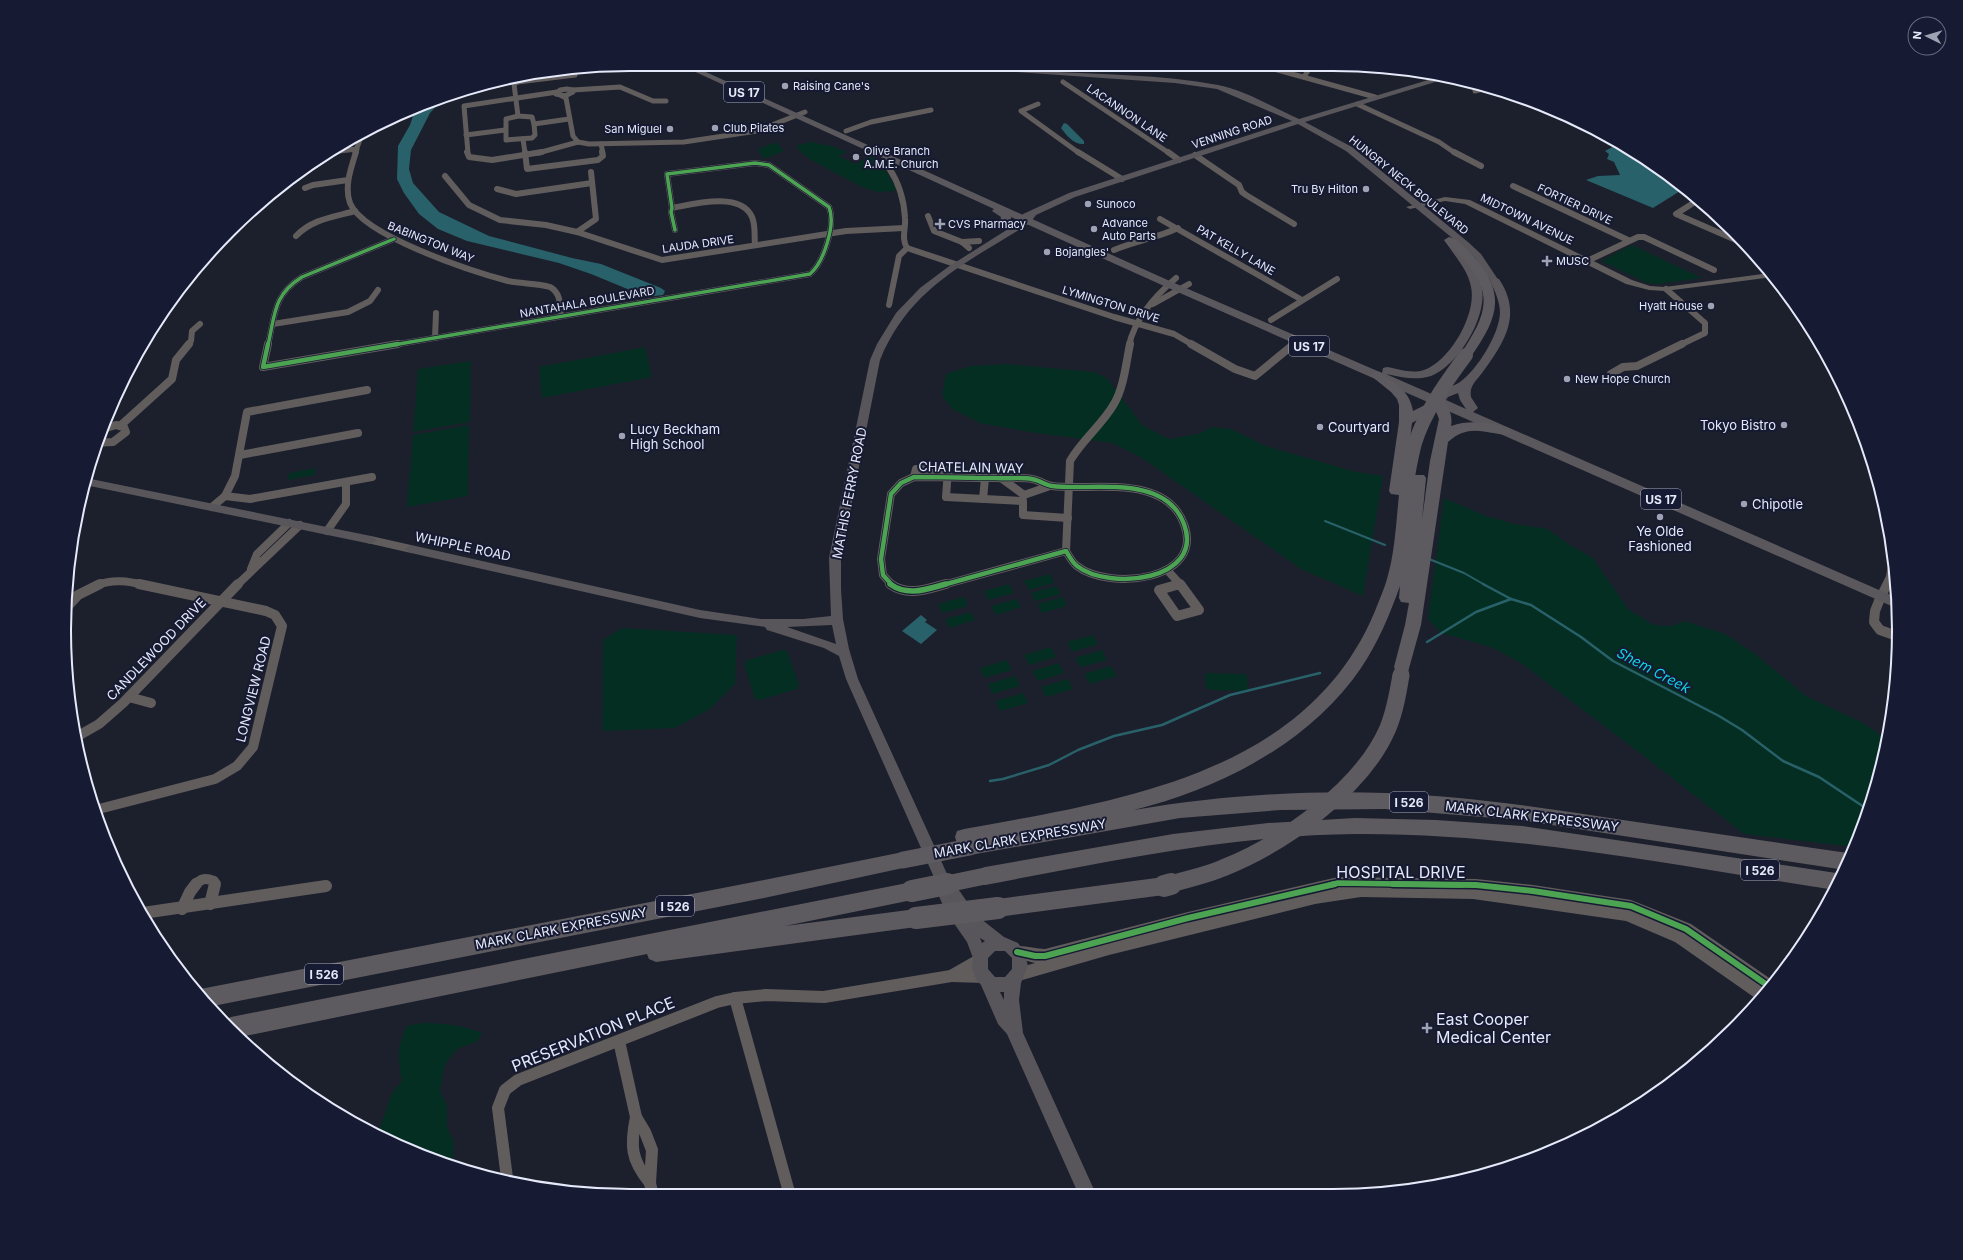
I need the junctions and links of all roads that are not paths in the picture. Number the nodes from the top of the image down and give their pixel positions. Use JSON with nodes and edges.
{"nodes":[{"id":1,"x":698,"y":71,"type":"edge"},
{"id":2,"x":711,"y":71,"type":"edge"},
{"id":3,"x":1032,"y":71,"type":"edge"},
{"id":4,"x":1282,"y":71,"type":"edge"},
{"id":5,"x":1308,"y":71,"type":"edge"},
{"id":6,"x":571,"y":74,"type":"edge"},
{"id":7,"x":1304,"y":77,"type":"junction"},
{"id":8,"x":1433,"y":81,"type":"edge"},
{"id":9,"x":1063,"y":82,"type":"dead end"},
{"id":10,"x":518,"y":83,"type":"edge"},
{"id":11,"x":1478,"y":90,"type":"edge"},
{"id":12,"x":1475,"y":91,"type":"dead end"},
{"id":13,"x":565,"y":93,"type":"junction"},
{"id":14,"x":1375,"y":97,"type":"junction"},
{"id":15,"x":515,"y":99,"type":"junction"},
{"id":16,"x":666,"y":102,"type":"dead end"},
{"id":17,"x":1038,"y":104,"type":"dead end"},
{"id":18,"x":1357,"y":104,"type":"junction"},
{"id":19,"x":931,"y":110,"type":"dead end"},
{"id":20,"x":801,"y":114,"type":"junction"},
{"id":21,"x":518,"y":116,"type":"junction"},
{"id":22,"x":569,"y":120,"type":"junction"},
{"id":23,"x":1298,"y":122,"type":"junction"},
{"id":24,"x":534,"y":124,"type":"junction"},
{"id":25,"x":505,"y":130,"type":"junction"},
{"id":26,"x":846,"y":131,"type":"junction"},
{"id":27,"x":466,"y":135,"type":"junction"},
{"id":28,"x":523,"y":139,"type":"junction"},
{"id":29,"x":360,"y":141,"type":"edge"},
{"id":30,"x":578,"y":142,"type":"junction"},
{"id":31,"x":601,"y":144,"type":"junction"},
{"id":32,"x":357,"y":149,"type":"junction"},
{"id":33,"x":342,"y":151,"type":"edge"},
{"id":34,"x":525,"y":155,"type":"junction"},
{"id":35,"x":1195,"y":155,"type":"junction"},
{"id":36,"x":1180,"y":160,"type":"junction"},
{"id":37,"x":1481,"y":166,"type":"dead end"},
{"id":38,"x":889,"y":168,"type":"dead end"},
{"id":39,"x":591,"y":172,"type":"dead end"},
{"id":40,"x":445,"y":176,"type":"dead end"},
{"id":41,"x":1122,"y":179,"type":"junction"},
{"id":42,"x":348,"y":180,"type":"junction"},
{"id":43,"x":592,"y":183,"type":"junction"},
{"id":44,"x":1513,"y":186,"type":"dead end"},
{"id":45,"x":304,"y":188,"type":"dead end"},
{"id":46,"x":497,"y":189,"type":"dead end"},
{"id":47,"x":1693,"y":203,"type":"edge"},
{"id":48,"x":987,"y":204,"type":"junction"},
{"id":49,"x":1414,"y":206,"type":"junction"},
{"id":50,"x":672,"y":208,"type":"junction"},
{"id":51,"x":355,"y":211,"type":"junction"},
{"id":52,"x":928,"y":216,"type":"dead end"},
{"id":53,"x":1026,"y":218,"type":"junction"},
{"id":54,"x":1160,"y":219,"type":"dead end"},
{"id":55,"x":1294,"y":224,"type":"dead end"},
{"id":56,"x":1004,"y":227,"type":"junction"},
{"id":57,"x":904,"y":228,"type":"junction"},
{"id":58,"x":1178,"y":228,"type":"junction"},
{"id":59,"x":675,"y":230,"type":"dead end"},
{"id":60,"x":577,"y":232,"type":"junction"},
{"id":61,"x":1725,"y":232,"type":"edge"},
{"id":62,"x":828,"y":234,"type":"junction"},
{"id":63,"x":296,"y":236,"type":"dead end"},
{"id":64,"x":394,"y":239,"type":"junction"},
{"id":65,"x":1449,"y":240,"type":"junction"},
{"id":66,"x":1628,"y":240,"type":"junction"},
{"id":67,"x":979,"y":241,"type":"junction"},
{"id":68,"x":962,"y":242,"type":"junction"},
{"id":69,"x":755,"y":246,"type":"junction"},
{"id":70,"x":907,"y":248,"type":"junction"},
{"id":71,"x":969,"y":248,"type":"junction"},
{"id":72,"x":1114,"y":250,"type":"junction"},
{"id":73,"x":1587,"y":261,"type":"junction"},
{"id":74,"x":954,"y":265,"type":"junction"},
{"id":75,"x":1714,"y":270,"type":"dead end"},
{"id":76,"x":1765,"y":276,"type":"edge"},
{"id":77,"x":1337,"y":279,"type":"dead end"},
{"id":78,"x":1495,"y":280,"type":"junction"},
{"id":79,"x":1172,"y":281,"type":"junction"},
{"id":80,"x":1184,"y":286,"type":"junction"},
{"id":81,"x":1666,"y":289,"type":"junction"},
{"id":82,"x":378,"y":290,"type":"dead end"},
{"id":83,"x":1302,"y":300,"type":"junction"},
{"id":84,"x":1153,"y":304,"type":"junction"},
{"id":85,"x":889,"y":305,"type":"dead end"},
{"id":86,"x":436,"y":313,"type":"dead end"},
{"id":87,"x":561,"y":316,"type":"junction"},
{"id":88,"x":1271,"y":320,"type":"junction"},
{"id":89,"x":200,"y":324,"type":"dead end"},
{"id":90,"x":273,"y":324,"type":"junction"},
{"id":91,"x":1136,"y":324,"type":"junction"},
{"id":92,"x":434,"y":338,"type":"junction"},
{"id":93,"x":1298,"y":341,"type":"junction"},
{"id":94,"x":1470,"y":356,"type":"junction"},
{"id":95,"x":1442,"y":365,"type":"junction"},
{"id":96,"x":1382,"y":373,"type":"junction"},
{"id":97,"x":1611,"y":374,"type":"dead end"},
{"id":98,"x":1467,"y":385,"type":"junction"},
{"id":99,"x":367,"y":390,"type":"dead end"},
{"id":100,"x":1441,"y":399,"type":"junction"},
{"id":101,"x":1472,"y":408,"type":"junction"},
{"id":102,"x":1406,"y":422,"type":"junction"},
{"id":103,"x":120,"y":426,"type":"junction"},
{"id":104,"x":109,"y":428,"type":"edge"},
{"id":105,"x":1504,"y":431,"type":"junction"},
{"id":106,"x":358,"y":433,"type":"dead end"},
{"id":107,"x":1442,"y":440,"type":"junction"},
{"id":108,"x":103,"y":444,"type":"edge"},
{"id":109,"x":240,"y":455,"type":"junction"},
{"id":110,"x":372,"y":477,"type":"dead end"},
{"id":111,"x":947,"y":477,"type":"junction"},
{"id":112,"x":1413,"y":477,"type":"junction"},
{"id":113,"x":985,"y":478,"type":"junction"},
{"id":114,"x":1001,"y":478,"type":"junction"},
{"id":115,"x":91,"y":482,"type":"edge"},
{"id":116,"x":346,"y":482,"type":"junction"},
{"id":117,"x":1050,"y":486,"type":"junction"},
{"id":118,"x":1070,"y":486,"type":"junction"},
{"id":119,"x":225,"y":496,"type":"junction"},
{"id":120,"x":1024,"y":498,"type":"junction"},
{"id":121,"x":983,"y":499,"type":"junction"},
{"id":122,"x":212,"y":507,"type":"junction"},
{"id":123,"x":1068,"y":518,"type":"junction"},
{"id":124,"x":294,"y":524,"type":"junction"},
{"id":125,"x":327,"y":531,"type":"junction"},
{"id":126,"x":371,"y":540,"type":"joint"},
{"id":127,"x":411,"y":549,"type":"joint"},
{"id":128,"x":1066,"y":551,"type":"junction"},
{"id":129,"x":1167,"y":570,"type":"junction"},
{"id":130,"x":1890,"y":581,"type":"edge"},
{"id":131,"x":1180,"y":584,"type":"dead end"},
{"id":132,"x":1887,"y":593,"type":"edge"},
{"id":133,"x":221,"y":600,"type":"junction"},
{"id":134,"x":72,"y":602,"type":"edge"},
{"id":135,"x":836,"y":620,"type":"junction"},
{"id":136,"x":761,"y":623,"type":"junction"},
{"id":137,"x":1377,"y":625,"type":"junction"},
{"id":138,"x":1892,"y":634,"type":"edge"},
{"id":139,"x":843,"y":653,"type":"junction"},
{"id":140,"x":1402,"y":671,"type":"junction"},
{"id":141,"x":129,"y":697,"type":"junction"},
{"id":142,"x":151,"y":703,"type":"dead end"},
{"id":143,"x":81,"y":734,"type":"edge"},
{"id":144,"x":101,"y":809,"type":"edge"},
{"id":145,"x":967,"y":842,"type":"junction"},
{"id":146,"x":1680,"y":858,"type":"junction"},
{"id":147,"x":1841,"y":861,"type":"edge"},
{"id":148,"x":940,"y":875,"type":"junction"},
{"id":149,"x":1832,"y":881,"type":"edge"},
{"id":150,"x":326,"y":886,"type":"dead end"},
{"id":151,"x":1828,"y":888,"type":"edge"},
{"id":152,"x":210,"y":904,"type":"junction"},
{"id":153,"x":182,"y":909,"type":"junction"},
{"id":154,"x":148,"y":913,"type":"edge"},
{"id":155,"x":1002,"y":944,"type":"junction"},
{"id":156,"x":1017,"y":952,"type":"junction"},
{"id":157,"x":980,"y":959,"type":"junction"},
{"id":158,"x":508,"y":971,"type":"junction"},
{"id":159,"x":951,"y":976,"type":"junction"},
{"id":160,"x":1017,"y":977,"type":"junction"},
{"id":161,"x":985,"y":978,"type":"junction"},
{"id":162,"x":1765,"y":984,"type":"edge"},
{"id":163,"x":1759,"y":992,"type":"edge"},
{"id":164,"x":208,"y":997,"type":"edge"},
{"id":165,"x":735,"y":998,"type":"junction"},
{"id":166,"x":237,"y":1027,"type":"edge"},
{"id":167,"x":1015,"y":1034,"type":"junction"},
{"id":168,"x":619,"y":1041,"type":"junction"},
{"id":169,"x":636,"y":1117,"type":"junction"},
{"id":170,"x":508,"y":1175,"type":"edge"},
{"id":171,"x":651,"y":1187,"type":"edge"},
{"id":172,"x":788,"y":1189,"type":"edge"},
{"id":173,"x":1085,"y":1189,"type":"edge"}],
"edges":[{"from":1,"to":20,"type":"highway","number":"US 17"},
{"from":2,"to":20,"type":"highway","number":"US 17"},
{"from":3,"to":23,"type":"main road","name":"HUNGRY NECK BOULEVARD"},
{"from":4,"to":7,"type":"street"},
{"from":5,"to":7,"type":"street"},
{"from":6,"to":13,"type":"street"},
{"from":7,"to":14,"type":"street"},
{"from":8,"to":14,"type":"main road","name":"VENNING ROAD"},
{"from":9,"to":36,"type":"street","name":"LACANNON LANE"},
{"from":10,"to":15,"type":"street"},
{"from":11,"to":12,"type":"street"},
{"from":13,"to":15,"type":"street"},
{"from":13,"to":16,"type":"street"},
{"from":13,"to":22,"type":"street"},
{"from":14,"to":18,"type":"main road","name":"VENNING ROAD"},
{"from":15,"to":21,"type":"street"},
{"from":15,"to":27,"type":"street"},
{"from":17,"to":41,"type":"street"},
{"from":18,"to":23,"type":"main road","name":"VENNING ROAD"},
{"from":18,"to":37,"type":"street"},
{"from":19,"to":26,"type":"street"},
{"from":20,"to":26,"type":"highway","number":"US 17"},
{"from":20,"to":31,"type":"street"},
{"from":20,"to":48,"type":"highway","number":"US 17"},
{"from":21,"to":24,"type":"street"},
{"from":21,"to":25,"type":"street"},
{"from":22,"to":24,"type":"street"},
{"from":22,"to":30,"type":"street"},
{"from":23,"to":35,"type":"main road","name":"VENNING ROAD"},
{"from":23,"to":49,"type":"main road","name":"HUNGRY NECK BOULEVARD"},
{"from":24,"to":28,"type":"street"},
{"from":25,"to":27,"type":"street"},
{"from":25,"to":28,"type":"street"},
{"from":26,"to":53,"type":"highway","number":"US 17"},
{"from":27,"to":34,"type":"street"},
{"from":28,"to":34,"type":"street"},
{"from":29,"to":32,"type":"street"},
{"from":30,"to":31,"type":"street"},
{"from":30,"to":34,"type":"street"},
{"from":31,"to":34,"type":"street"},
{"from":32,"to":33,"type":"street"},
{"from":32,"to":42,"type":"street"},
{"from":35,"to":36,"type":"main road","name":"VENNING ROAD"},
{"from":35,"to":55,"type":"street"},
{"from":36,"to":41,"type":"main road","name":"VENNING ROAD"},
{"from":38,"to":57,"type":"street"},
{"from":39,"to":43,"type":"street"},
{"from":40,"to":60,"type":"street","name":"LAUDA DRIVE"},
{"from":41,"to":53,"type":"main road","name":"VENNING ROAD"},
{"from":42,"to":45,"type":"street"},
{"from":42,"to":51,"type":"street"},
{"from":43,"to":46,"type":"street"},
{"from":43,"to":60,"type":"street"},
{"from":44,"to":66,"type":"street","name":"FORTIER DRIVE"},
{"from":47,"to":61,"type":"street"},
{"from":48,"to":53,"type":"highway","number":"US 17"},
{"from":48,"to":56,"type":"highway"},
{"from":49,"to":65,"type":"main road","name":"HUNGRY NECK BOULEVARD"},
{"from":49,"to":73,"type":"street","name":"MIDTOWN AVENUE"},
{"from":49,"to":78,"type":"main road","name":"HUNGRY NECK BOULEVARD"},
{"from":50,"to":59,"type":"street","name":"NANTAHALA BOULEVARD"},
{"from":50,"to":62,"type":"street","name":"NANTAHALA BOULEVARD"},
{"from":50,"to":69,"type":"street"},
{"from":51,"to":63,"type":"street"},
{"from":51,"to":64,"type":"street","name":"BABINGTON WAY"},
{"from":52,"to":68,"type":"street"},
{"from":53,"to":56,"type":"main road","name":"MATHIS FERRY ROAD"},
{"from":53,"to":72,"type":"highway","number":"US 17"},
{"from":53,"to":74,"type":"main road","name":"MATHIS FERRY ROAD"},
{"from":53,"to":79,"type":"highway","number":"US 17"},
{"from":54,"to":58,"type":"street","name":"PAT KELLY LANE"},
{"from":56,"to":67,"type":"main road","name":"MATHIS FERRY ROAD"},
{"from":57,"to":62,"type":"street","name":"LAUDA DRIVE"},
{"from":57,"to":70,"type":"street"},
{"from":58,"to":72,"type":"street"},
{"from":58,"to":83,"type":"street","name":"PAT KELLY LANE"},
{"from":60,"to":69,"type":"street","name":"LAUDA DRIVE"},
{"from":62,"to":69,"type":"street","name":"LAUDA DRIVE"},
{"from":62,"to":87,"type":"street","name":"NANTAHALA BOULEVARD"},
{"from":64,"to":87,"type":"street","name":"BABINGTON WAY"},
{"from":64,"to":90,"type":"street","name":"NANTAHALA BOULEVARD"},
{"from":65,"to":94,"type":"highway"},
{"from":65,"to":95,"type":"highway"},
{"from":66,"to":73,"type":"street"},
{"from":66,"to":75,"type":"street"},
{"from":67,"to":68,"type":"street"},
{"from":67,"to":71,"type":"main road","name":"MATHIS FERRY ROAD"},
{"from":68,"to":71,"type":"street"},
{"from":70,"to":74,"type":"street"},
{"from":70,"to":85,"type":"street"},
{"from":71,"to":74,"type":"main road","name":"MATHIS FERRY ROAD"},
{"from":72,"to":79,"type":"highway","number":"US 17"},
{"from":73,"to":81,"type":"street","name":"MIDTOWN AVENUE"},
{"from":74,"to":91,"type":"street","name":"LYMINGTON DRIVE"},
{"from":74,"to":135,"type":"main road","name":"MATHIS FERRY ROAD"},
{"from":76,"to":81,"type":"street","name":"MIDTOWN AVENUE"},
{"from":77,"to":83,"type":"street"},
{"from":78,"to":94,"type":"highway"},
{"from":78,"to":98,"type":"highway"},
{"from":79,"to":80,"type":"highway","number":"US 17"},
{"from":79,"to":84,"type":"street"},
{"from":80,"to":84,"type":"street"},
{"from":80,"to":88,"type":"highway","number":"US 17"},
{"from":80,"to":93,"type":"highway","number":"US 17"},
{"from":81,"to":97,"type":"street"},
{"from":82,"to":90,"type":"street"},
{"from":83,"to":88,"type":"street"},
{"from":84,"to":91,"type":"street"},
{"from":86,"to":92,"type":"street"},
{"from":87,"to":92,"type":"street","name":"NANTAHALA BOULEVARD"},
{"from":88,"to":96,"type":"highway","number":"US 17"},
{"from":89,"to":103,"type":"street"},
{"from":90,"to":92,"type":"street","name":"NANTAHALA BOULEVARD"},
{"from":91,"to":93,"type":"street","name":"LYMINGTON DRIVE"},
{"from":91,"to":118,"type":"street"},
{"from":93,"to":96,"type":"highway","number":"US 17"},
{"from":94,"to":112,"type":"highway"},
{"from":95,"to":96,"type":"highway"},
{"from":95,"to":100,"type":"highway"},
{"from":96,"to":100,"type":"highway","number":"US 17"},
{"from":96,"to":102,"type":"highway"},
{"from":98,"to":100,"type":"highway"},
{"from":98,"to":101,"type":"highway"},
{"from":99,"to":109,"type":"street"},
{"from":100,"to":101,"type":"highway","number":"US 17"},
{"from":100,"to":102,"type":"highway"},
{"from":100,"to":105,"type":"highway","number":"US 17"},
{"from":100,"to":107,"type":"highway"},
{"from":101,"to":132,"type":"highway","number":"US 17"},
{"from":102,"to":137,"type":"highway"},
{"from":103,"to":104,"type":"street"},
{"from":103,"to":108,"type":"street"},
{"from":105,"to":107,"type":"highway"},
{"from":105,"to":132,"type":"highway","number":"US 17"},
{"from":106,"to":109,"type":"street"},
{"from":107,"to":140,"type":"highway"},
{"from":109,"to":119,"type":"street"},
{"from":110,"to":116,"type":"street"},
{"from":111,"to":113,"type":"street","name":"CHATELAIN WAY"},
{"from":111,"to":121,"type":"street"},
{"from":111,"to":128,"type":"street","name":"CHATELAIN WAY"},
{"from":112,"to":137,"type":"highway"},
{"from":112,"to":140,"type":"highway"},
{"from":113,"to":114,"type":"street","name":"CHATELAIN WAY"},
{"from":113,"to":121,"type":"street"},
{"from":114,"to":117,"type":"street","name":"CHATELAIN WAY"},
{"from":114,"to":120,"type":"street"},
{"from":115,"to":122,"type":"main road","name":"WHIPPLE ROAD"},
{"from":116,"to":119,"type":"street"},
{"from":116,"to":125,"type":"street"},
{"from":117,"to":118,"type":"street","name":"CHATELAIN WAY"},
{"from":117,"to":120,"type":"street"},
{"from":118,"to":123,"type":"street"},
{"from":118,"to":129,"type":"street"},
{"from":119,"to":122,"type":"street"},
{"from":120,"to":121,"type":"street"},
{"from":120,"to":123,"type":"street"},
{"from":122,"to":124,"type":"main road","name":"WHIPPLE ROAD"},
{"from":123,"to":128,"type":"street"},
{"from":124,"to":125,"type":"main road","name":"WHIPPLE ROAD"},
{"from":124,"to":133,"type":"street","name":"CANDLEWOOD DRIVE"},
{"from":125,"to":126,"type":"main road","name":"WHIPPLE ROAD"},
{"from":126,"to":127,"type":"street","name":"WHIPPLE ROAD"},
{"from":127,"to":136,"type":"main road","name":"WHIPPLE ROAD"},
{"from":128,"to":129,"type":"street"},
{"from":129,"to":131,"type":"street"},
{"from":130,"to":132,"type":"street"},
{"from":132,"to":138,"type":"street"},
{"from":133,"to":134,"type":"street","name":"LONGVIEW ROAD"},
{"from":133,"to":141,"type":"street","name":"CANDLEWOOD DRIVE"},
{"from":133,"to":144,"type":"street","name":"LONGVIEW ROAD"},
{"from":135,"to":136,"type":"main road","name":"WHIPPLE ROAD"},
{"from":135,"to":139,"type":"main road","name":"MATHIS FERRY ROAD"},
{"from":136,"to":139,"type":"main road"},
{"from":137,"to":145,"type":"highway"},
{"from":139,"to":148,"type":"main road","name":"MATHIS FERRY ROAD"},
{"from":140,"to":158,"type":"highway","bridge":true},
{"from":141,"to":142,"type":"street"},
{"from":141,"to":143,"type":"street","name":"CANDLEWOOD DRIVE"},
{"from":145,"to":147,"type":"highway","name":"MARK CLARK EXPRESSWAY","number":"I 526"},
{"from":145,"to":164,"type":"highway","name":"MARK CLARK EXPRESSWAY","number":"I 526","bridge":true},
{"from":146,"to":149,"type":"highway","name":"MARK CLARK EXPRESSWAY","number":"I 526"},
{"from":146,"to":151,"type":"highway"},
{"from":146,"to":158,"type":"highway","name":"MARK CLARK EXPRESSWAY","number":"I 526","bridge":true},
{"from":148,"to":155,"type":"main road","name":"MATHIS FERRY ROAD"},
{"from":148,"to":157,"type":"main road","name":"MATHIS FERRY ROAD"},
{"from":150,"to":152,"type":"street"},
{"from":152,"to":153,"type":"street"},
{"from":152,"to":153,"type":"street"},
{"from":153,"to":154,"type":"street"},
{"from":155,"to":156,"type":"main road"},
{"from":155,"to":157,"type":"main road"},
{"from":156,"to":160,"type":"main road"},
{"from":156,"to":162,"type":"street","name":"HOSPITAL DRIVE"},
{"from":157,"to":159,"type":"street","name":"PRESERVATION PLACE"},
{"from":157,"to":161,"type":"main road"},
{"from":158,"to":166,"type":"highway","name":"MARK CLARK EXPRESSWAY","number":"I 526"},
{"from":159,"to":161,"type":"street","name":"PRESERVATION PLACE"},
{"from":159,"to":165,"type":"street","name":"PRESERVATION PLACE"},
{"from":160,"to":161,"type":"main road"},
{"from":160,"to":163,"type":"street","name":"HOSPITAL DRIVE"},
{"from":160,"to":167,"type":"main road"},
{"from":161,"to":167,"type":"main road"},
{"from":165,"to":168,"type":"street","name":"PRESERVATION PLACE"},
{"from":165,"to":172,"type":"street"},
{"from":167,"to":173,"type":"main road"},
{"from":168,"to":169,"type":"street"},
{"from":168,"to":170,"type":"street","name":"PRESERVATION PLACE"},
{"from":169,"to":171,"type":"street"},
{"from":169,"to":171,"type":"street"}]}
